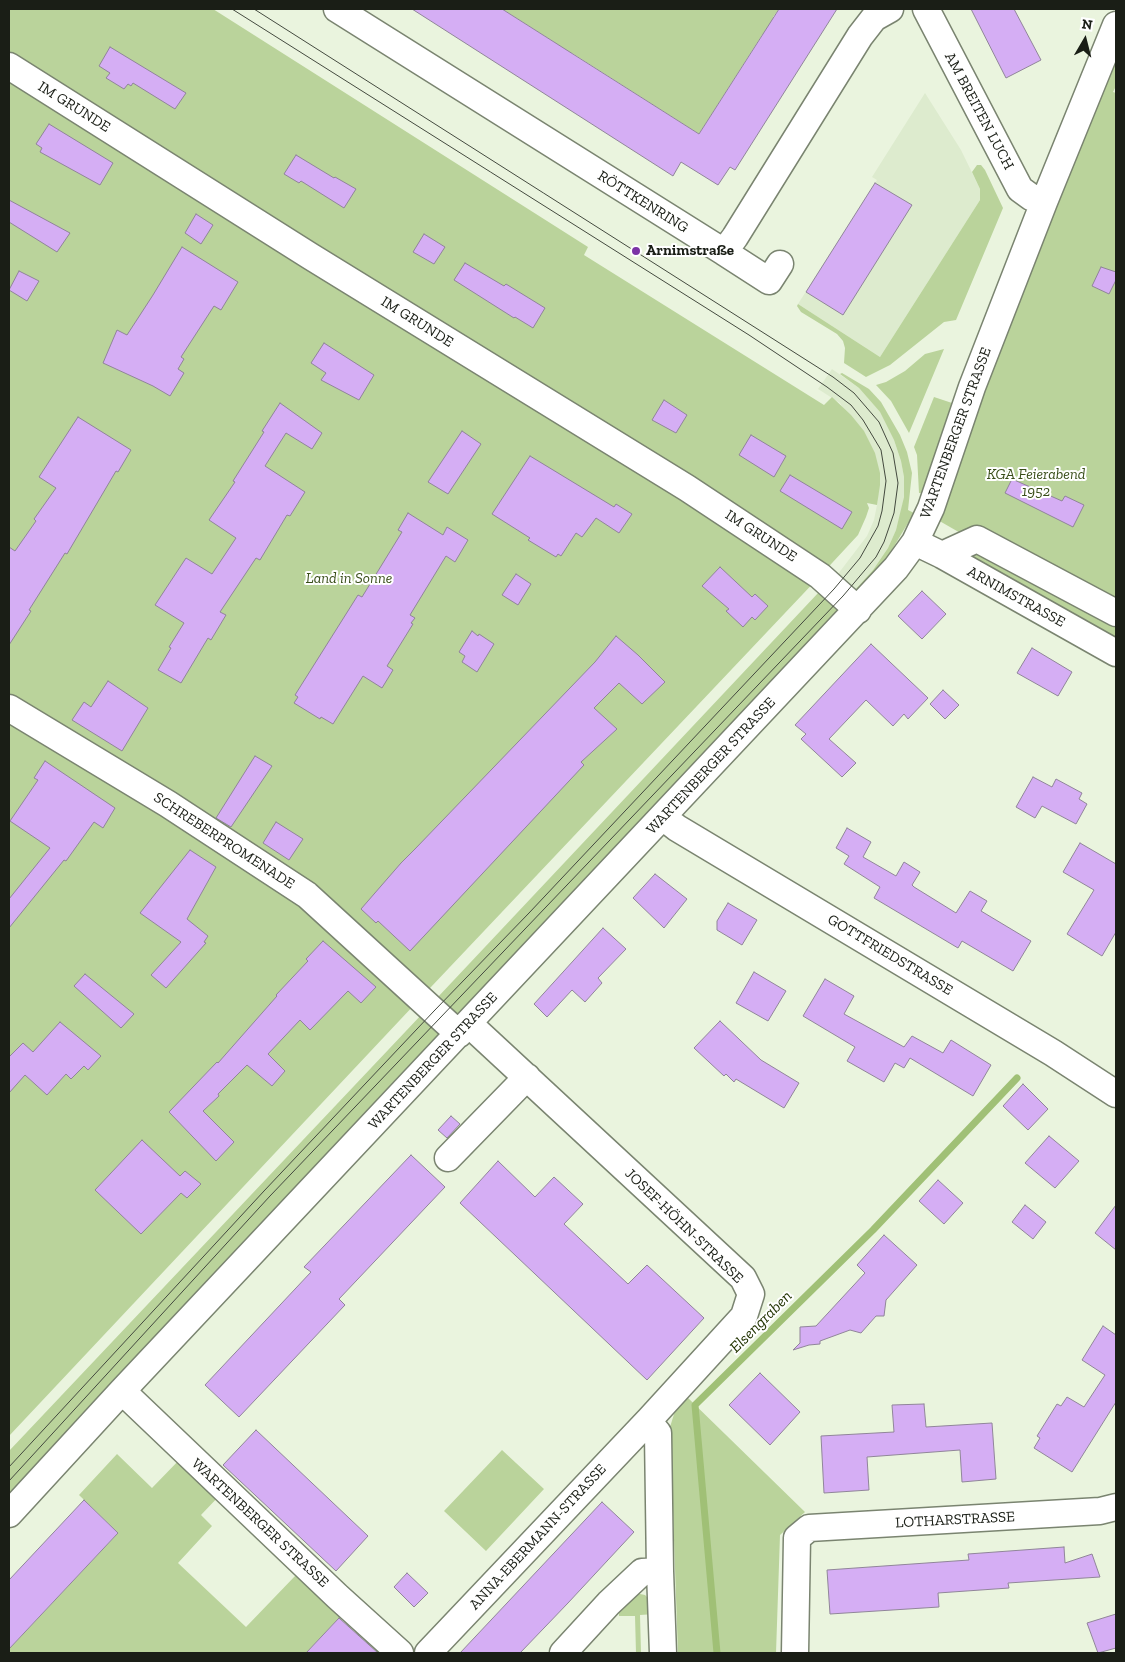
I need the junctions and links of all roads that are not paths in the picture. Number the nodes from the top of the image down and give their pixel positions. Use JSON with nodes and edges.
{"nodes":[{"id":1,"x":337,"y":9,"type":"edge"},
{"id":2,"x":890,"y":9,"type":"edge"},
{"id":3,"x":926,"y":9,"type":"edge"},
{"id":4,"x":1116,"y":25,"type":"edge"},
{"id":5,"x":9,"y":66,"type":"edge"},
{"id":6,"x":1044,"y":202,"type":"junction"},
{"id":7,"x":724,"y":252,"type":"junction"},
{"id":8,"x":780,"y":264,"type":"dead end"},
{"id":9,"x":915,"y":542,"type":"junction"},
{"id":10,"x":942,"y":555,"type":"junction"},
{"id":11,"x":858,"y":610,"type":"junction"},
{"id":12,"x":1116,"y":613,"type":"edge"},
{"id":13,"x":1116,"y":653,"type":"edge"},
{"id":14,"x":9,"y":708,"type":"edge"},
{"id":15,"x":663,"y":817,"type":"junction"},
{"id":16,"x":464,"y":1029,"type":"junction"},
{"id":17,"x":527,"y":1077,"type":"junction"},
{"id":18,"x":1116,"y":1094,"type":"edge"},
{"id":19,"x":448,"y":1158,"type":"dead end"},
{"id":20,"x":122,"y":1391,"type":"junction"},
{"id":21,"x":648,"y":1421,"type":"junction"},
{"id":22,"x":1116,"y":1507,"type":"edge"},
{"id":23,"x":9,"y":1514,"type":"edge"},
{"id":24,"x":660,"y":1571,"type":"junction"},
{"id":25,"x":400,"y":1653,"type":"edge"},
{"id":26,"x":428,"y":1653,"type":"edge"},
{"id":27,"x":562,"y":1653,"type":"edge"},
{"id":28,"x":663,"y":1653,"type":"edge"},
{"id":29,"x":795,"y":1653,"type":"edge"}],
"edges":[{"from":1,"to":7,"type":"street","name":"RÖTTKENRING"},
{"from":2,"to":7,"type":"street"},
{"from":3,"to":6,"type":"street","name":"AM BREITEN LUCH"},
{"from":4,"to":6,"type":"street","name":"WARTENBERGER STRASSE"},
{"from":5,"to":11,"type":"street","name":"IM GRUNDE"},
{"from":6,"to":9,"type":"street","name":"WARTENBERGER STRASSE"},
{"from":7,"to":8,"type":"street","name":"RÖTTKENRING"},
{"from":9,"to":10,"type":"street","name":"ARNIMSTRASSE"},
{"from":9,"to":11,"type":"street","name":"WARTENBERGER STRASSE"},
{"from":10,"to":12,"type":"street"},
{"from":10,"to":13,"type":"street","name":"ARNIMSTRASSE"},
{"from":11,"to":15,"type":"street","name":"WARTENBERGER STRASSE"},
{"from":14,"to":16,"type":"street","name":"SCHREBERPROMENADE"},
{"from":15,"to":16,"type":"street","name":"WARTENBERGER STRASSE"},
{"from":15,"to":18,"type":"street","name":"GOTTFRIEDSTRASSE"},
{"from":16,"to":17,"type":"street","name":"JOSEF-HÖHN-STRASSE"},
{"from":16,"to":20,"type":"street","name":"WARTENBERGER STRASSE"},
{"from":17,"to":19,"type":"street"},
{"from":17,"to":21,"type":"street","name":"JOSEF-HÖHN-STRASSE"},
{"from":20,"to":23,"type":"street","name":"WARTENBERGER STRASSE"},
{"from":20,"to":25,"type":"street","name":"WARTENBERGER STRASSE"},
{"from":21,"to":24,"type":"street"},
{"from":21,"to":26,"type":"street","name":"ANNA-EBERMANN-STRASSE"},
{"from":22,"to":29,"type":"street","name":"LOTHARSTRASSE"},
{"from":24,"to":27,"type":"street"},
{"from":24,"to":28,"type":"street"}]}
